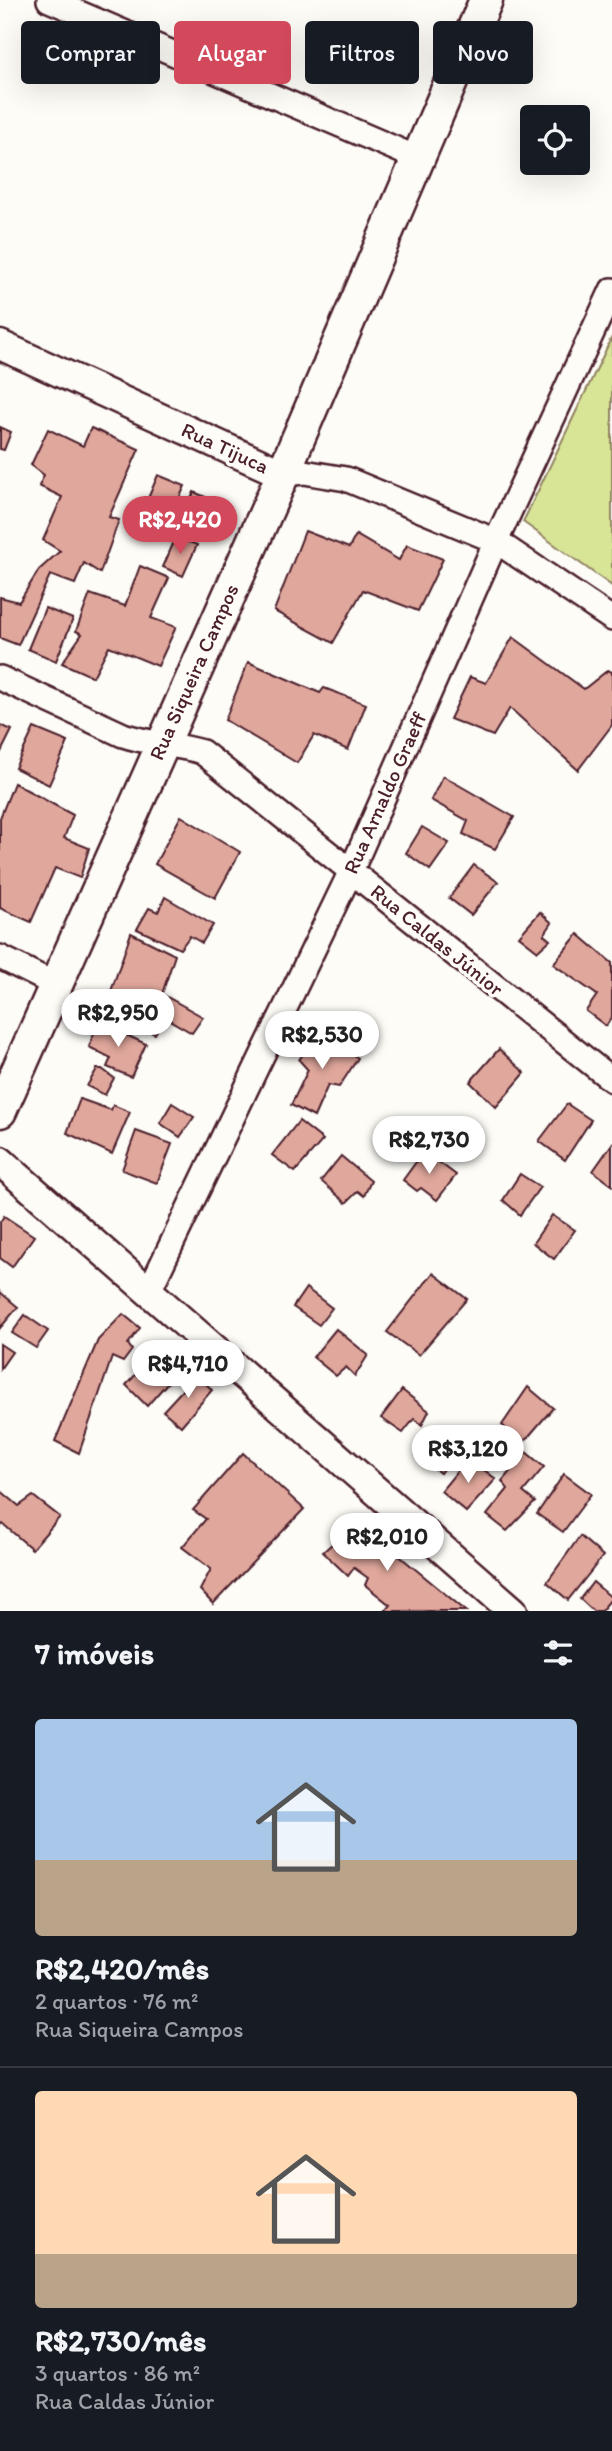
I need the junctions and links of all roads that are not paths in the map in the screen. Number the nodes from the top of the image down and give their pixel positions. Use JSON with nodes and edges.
{"nodes":[{"id":1,"x":49,"y":0,"type":"edge"},
{"id":2,"x":486,"y":0,"type":"edge"},
{"id":3,"x":417,"y":158,"type":"junction"},
{"id":4,"x":612,"y":290,"type":"edge"},
{"id":5,"x":0,"y":345,"type":"edge"},
{"id":6,"x":283,"y":474,"type":"junction"},
{"id":7,"x":496,"y":541,"type":"junction"},
{"id":8,"x":612,"y":619,"type":"edge"},
{"id":9,"x":0,"y":678,"type":"edge"},
{"id":10,"x":162,"y":744,"type":"junction"},
{"id":11,"x":351,"y":871,"type":"junction"},
{"id":12,"x":0,"y":957,"type":"edge"},
{"id":13,"x":56,"y":985,"type":"junction"},
{"id":14,"x":612,"y":1080,"type":"edge"},
{"id":15,"x":0,"y":1111,"type":"edge"},
{"id":16,"x":0,"y":1161,"type":"edge"},
{"id":17,"x":149,"y":1291,"type":"junction"},
{"id":18,"x":513,"y":1611,"type":"edge"}],
"edges":[{"from":1,"to":3,"type":"street"},
{"from":2,"to":3,"type":"main road","name":"Rua Siqueira Campos"},
{"from":3,"to":6,"type":"main road","name":"Rua Siqueira Campos"},
{"from":4,"to":7,"type":"street","name":"Rua Arnaldo Graeff"},
{"from":5,"to":6,"type":"street","name":"Rua Tijuca"},
{"from":6,"to":7,"type":"street","name":"Rua Tijuca"},
{"from":6,"to":10,"type":"main road","name":"Rua Siqueira Campos"},
{"from":7,"to":8,"type":"street","name":"Rua Tijuca"},
{"from":7,"to":11,"type":"street","name":"Rua Arnaldo Graeff"},
{"from":9,"to":10,"type":"street","name":"Rua Caldas Júnior"},
{"from":10,"to":11,"type":"street","name":"Rua Caldas Júnior"},
{"from":10,"to":13,"type":"main road","name":"Rua Siqueira Campos"},
{"from":11,"to":14,"type":"street","name":"Rua Caldas Júnior"},
{"from":11,"to":17,"type":"street","name":"Rua Arnaldo Graeff"},
{"from":12,"to":13,"type":"street"},
{"from":13,"to":15,"type":"main road","name":"Rua Siqueira Campos"},
{"from":16,"to":17,"type":"street"},
{"from":17,"to":18,"type":"street"}]}
